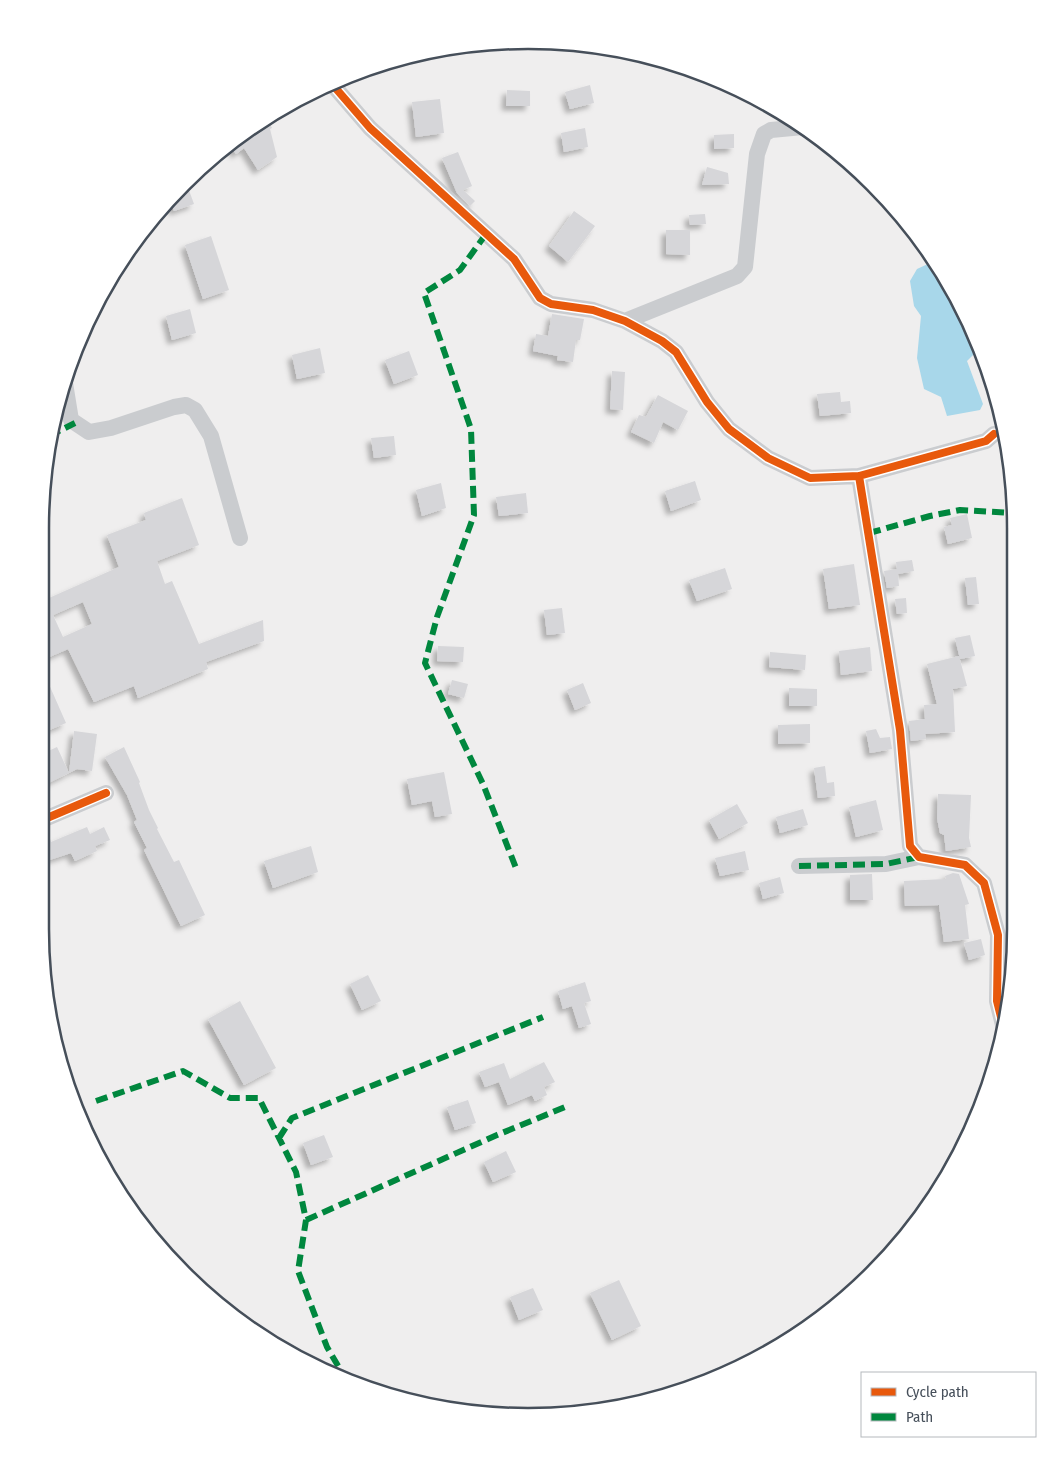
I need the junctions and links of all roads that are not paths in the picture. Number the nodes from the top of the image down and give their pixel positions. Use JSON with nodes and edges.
{"nodes":[{"id":1,"x":336,"y":89,"type":"edge"},
{"id":2,"x":791,"y":128,"type":"edge"},
{"id":3,"x":625,"y":321,"type":"junction"},
{"id":4,"x":67,"y":397,"type":"edge"},
{"id":5,"x":994,"y":434,"type":"dead end"},
{"id":6,"x":859,"y":476,"type":"junction"},
{"id":7,"x":240,"y":538,"type":"dead end"},
{"id":8,"x":106,"y":793,"type":"dead end"},
{"id":9,"x":49,"y":817,"type":"edge"},
{"id":10,"x":919,"y":858,"type":"junction"},
{"id":11,"x":799,"y":866,"type":"dead end"},
{"id":12,"x":1000,"y":1012,"type":"edge"}],
"edges":[{"from":1,"to":3,"type":"street"},
{"from":2,"to":3,"type":"street"},
{"from":3,"to":6,"type":"street"},
{"from":4,"to":7,"type":"street"},
{"from":5,"to":6,"type":"street"},
{"from":6,"to":10,"type":"street"},
{"from":8,"to":9,"type":"street"},
{"from":10,"to":11,"type":"street"},
{"from":10,"to":12,"type":"street"}]}
